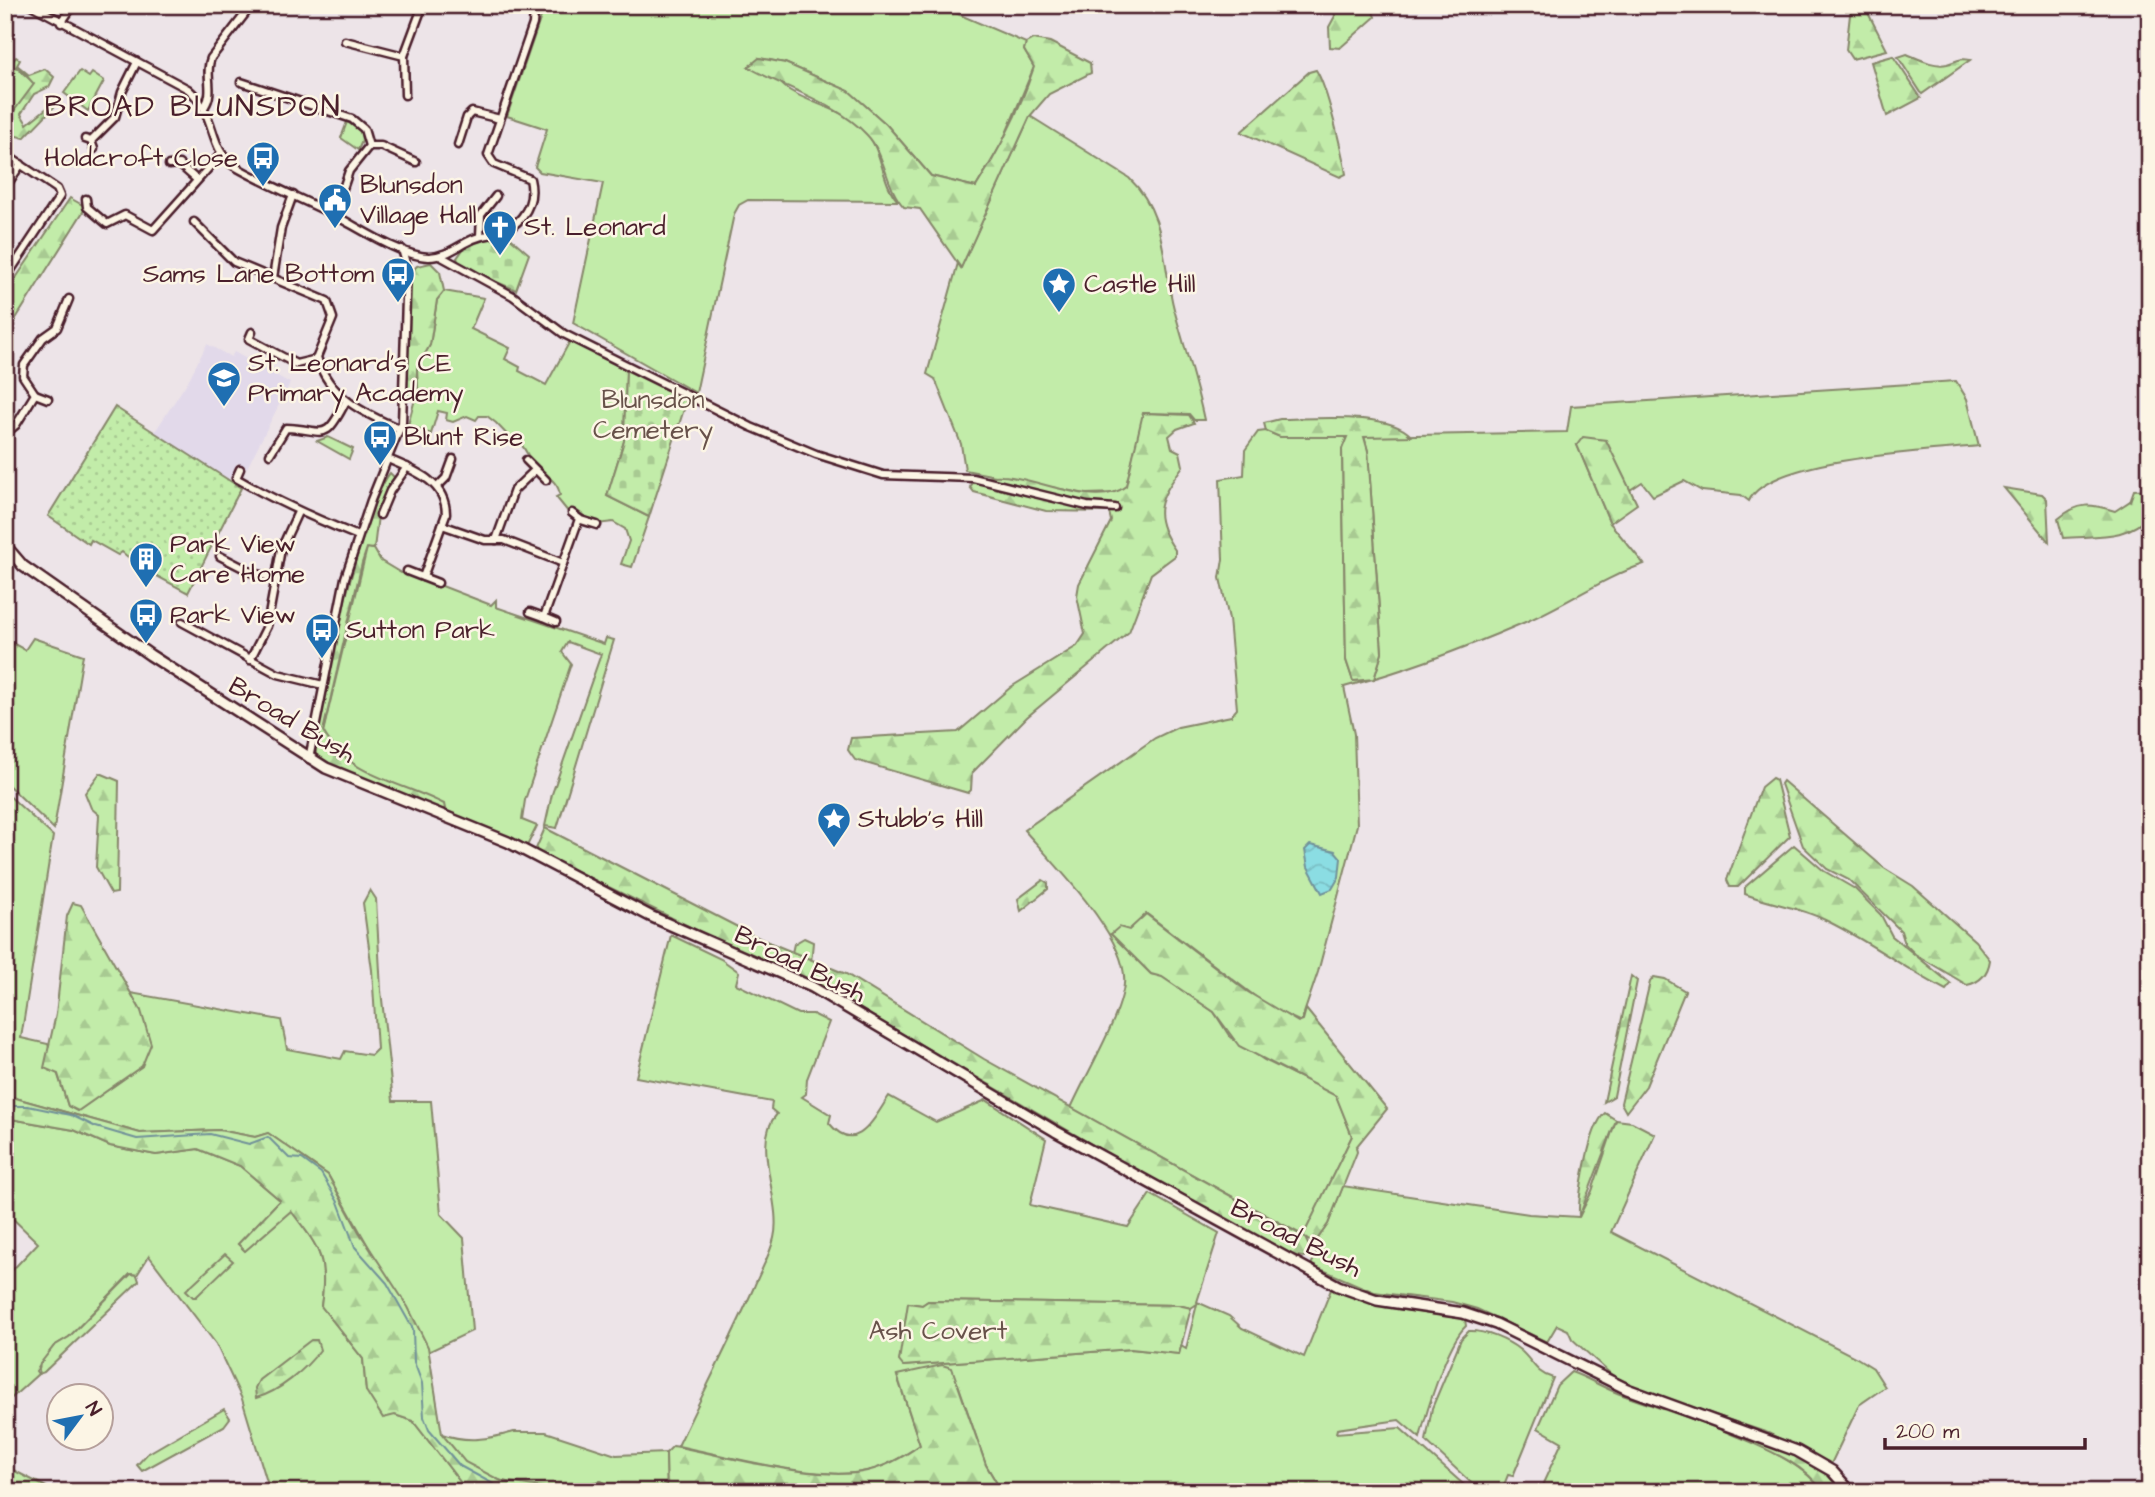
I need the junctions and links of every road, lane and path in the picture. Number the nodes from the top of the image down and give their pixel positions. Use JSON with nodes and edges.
{"nodes":[{"id":1,"x":31,"y":5,"type":"edge"},
{"id":2,"x":80,"y":5,"type":"edge"},
{"id":3,"x":252,"y":5,"type":"edge"},
{"id":4,"x":424,"y":5,"type":"edge"},
{"id":5,"x":530,"y":5,"type":"edge"},
{"id":6,"x":61,"y":23,"type":"junction"},
{"id":7,"x":345,"y":41,"type":"dead end"},
{"id":8,"x":404,"y":56,"type":"junction"},
{"id":9,"x":137,"y":62,"type":"junction"},
{"id":10,"x":241,"y":82,"type":"dead end"},
{"id":11,"x":405,"y":95,"type":"dead end"},
{"id":12,"x":205,"y":106,"type":"junction"},
{"id":13,"x":500,"y":119,"type":"junction"},
{"id":14,"x":458,"y":145,"type":"dead end"},
{"id":15,"x":369,"y":146,"type":"junction"},
{"id":16,"x":94,"y":149,"type":"dead end"},
{"id":17,"x":5,"y":154,"type":"edge"},
{"id":18,"x":221,"y":154,"type":"junction"},
{"id":19,"x":416,"y":162,"type":"dead end"},
{"id":20,"x":21,"y":164,"type":"junction"},
{"id":21,"x":169,"y":165,"type":"dead end"},
{"id":22,"x":197,"y":180,"type":"junction"},
{"id":23,"x":5,"y":188,"type":"edge"},
{"id":24,"x":293,"y":195,"type":"junction"},
{"id":25,"x":496,"y":196,"type":"dead end"},
{"id":26,"x":86,"y":199,"type":"dead end"},
{"id":27,"x":334,"y":215,"type":"junction"},
{"id":28,"x":194,"y":222,"type":"dead end"},
{"id":29,"x":480,"y":236,"type":"junction"},
{"id":30,"x":402,"y":249,"type":"junction"},
{"id":31,"x":420,"y":256,"type":"junction"},
{"id":32,"x":440,"y":256,"type":"junction"},
{"id":33,"x":407,"y":267,"type":"junction"},
{"id":34,"x":5,"y":273,"type":"edge"},
{"id":35,"x":273,"y":278,"type":"junction"},
{"id":36,"x":69,"y":299,"type":"dead end"},
{"id":37,"x":252,"y":332,"type":"dead end"},
{"id":38,"x":317,"y":359,"type":"junction"},
{"id":39,"x":35,"y":394,"type":"junction"},
{"id":40,"x":48,"y":399,"type":"dead end"},
{"id":41,"x":346,"y":401,"type":"junction"},
{"id":42,"x":400,"y":429,"type":"junction"},
{"id":43,"x":5,"y":433,"type":"edge"},
{"id":44,"x":270,"y":454,"type":"dead end"},
{"id":45,"x":388,"y":459,"type":"junction"},
{"id":46,"x":453,"y":459,"type":"dead end"},
{"id":47,"x":526,"y":460,"type":"dead end"},
{"id":48,"x":407,"y":467,"type":"junction"},
{"id":49,"x":240,"y":469,"type":"dead end"},
{"id":50,"x":535,"y":470,"type":"junction"},
{"id":51,"x":545,"y":480,"type":"dead end"},
{"id":52,"x":437,"y":487,"type":"junction"},
{"id":53,"x":1115,"y":508,"type":"dead end"},
{"id":54,"x":298,"y":512,"type":"junction"},
{"id":55,"x":392,"y":513,"type":"dead end"},
{"id":56,"x":572,"y":513,"type":"dead end"},
{"id":57,"x":579,"y":519,"type":"junction"},
{"id":58,"x":442,"y":525,"type":"junction"},
{"id":59,"x":597,"y":525,"type":"dead end"},
{"id":60,"x":358,"y":536,"type":"junction"},
{"id":61,"x":496,"y":540,"type":"junction"},
{"id":62,"x":5,"y":545,"type":"edge"},
{"id":63,"x":234,"y":553,"type":"dead end"},
{"id":64,"x":220,"y":556,"type":"dead end"},
{"id":65,"x":230,"y":561,"type":"junction"},
{"id":66,"x":563,"y":563,"type":"junction"},
{"id":67,"x":407,"y":570,"type":"dead end"},
{"id":68,"x":424,"y":577,"type":"junction"},
{"id":69,"x":276,"y":578,"type":"junction"},
{"id":70,"x":438,"y":583,"type":"dead end"},
{"id":71,"x":530,"y":612,"type":"dead end"},
{"id":72,"x":544,"y":617,"type":"junction"},
{"id":73,"x":201,"y":621,"type":"dead end"},
{"id":74,"x":182,"y":622,"type":"dead end"},
{"id":75,"x":556,"y":622,"type":"dead end"},
{"id":76,"x":196,"y":630,"type":"junction"},
{"id":77,"x":250,"y":660,"type":"junction"},
{"id":78,"x":323,"y":685,"type":"junction"},
{"id":79,"x":309,"y":759,"type":"junction"},
{"id":80,"x":1851,"y":1492,"type":"edge"}],
"edges":[{"from":1,"to":6,"type":"street"},
{"from":2,"to":6,"type":"street"},
{"from":3,"to":12,"type":"street"},
{"from":4,"to":8,"type":"street"},
{"from":5,"to":13,"type":"street"},
{"from":6,"to":9,"type":"street"},
{"from":7,"to":8,"type":"street"},
{"from":8,"to":11,"type":"street"},
{"from":9,"to":12,"type":"street"},
{"from":9,"to":16,"type":"street"},
{"from":10,"to":15,"type":"street"},
{"from":12,"to":18,"type":"street"},
{"from":13,"to":14,"type":"street"},
{"from":13,"to":29,"type":"street"},
{"from":15,"to":19,"type":"street"},
{"from":15,"to":27,"type":"street"},
{"from":17,"to":20,"type":"street"},
{"from":18,"to":22,"type":"street"},
{"from":18,"to":24,"type":"street"},
{"from":20,"to":23,"type":"street"},
{"from":20,"to":34,"type":"street"},
{"from":21,"to":22,"type":"street"},
{"from":22,"to":26,"type":"street"},
{"from":24,"to":27,"type":"street"},
{"from":24,"to":35,"type":"street"},
{"from":25,"to":29,"type":"street"},
{"from":27,"to":30,"type":"street"},
{"from":28,"to":35,"type":"street"},
{"from":29,"to":32,"type":"street"},
{"from":30,"to":31,"type":"street"},
{"from":30,"to":33,"type":"street"},
{"from":31,"to":32,"type":"street"},
{"from":31,"to":33,"type":"street"},
{"from":32,"to":53,"type":"street"},
{"from":33,"to":42,"type":"street"},
{"from":35,"to":38,"type":"street"},
{"from":36,"to":39,"type":"street"},
{"from":37,"to":38,"type":"street"},
{"from":38,"to":41,"type":"street"},
{"from":39,"to":40,"type":"street"},
{"from":39,"to":43,"type":"street"},
{"from":41,"to":42,"type":"street"},
{"from":41,"to":44,"type":"street"},
{"from":42,"to":45,"type":"street"},
{"from":45,"to":48,"type":"street"},
{"from":45,"to":60,"type":"street"},
{"from":46,"to":52,"type":"street"},
{"from":47,"to":50,"type":"street"},
{"from":48,"to":52,"type":"street"},
{"from":48,"to":55,"type":"street"},
{"from":49,"to":54,"type":"street"},
{"from":50,"to":51,"type":"street"},
{"from":50,"to":61,"type":"street"},
{"from":52,"to":58,"type":"street"},
{"from":54,"to":60,"type":"street"},
{"from":54,"to":69,"type":"street"},
{"from":56,"to":57,"type":"street"},
{"from":57,"to":59,"type":"street"},
{"from":57,"to":66,"type":"street"},
{"from":58,"to":61,"type":"street"},
{"from":58,"to":68,"type":"street"},
{"from":60,"to":78,"type":"street"},
{"from":61,"to":66,"type":"street"},
{"from":62,"to":79,"type":"main road","name":"Broad Bush"},
{"from":63,"to":65,"type":"street"},
{"from":64,"to":65,"type":"street"},
{"from":65,"to":69,"type":"street"},
{"from":66,"to":72,"type":"street"},
{"from":67,"to":68,"type":"street"},
{"from":68,"to":70,"type":"street"},
{"from":69,"to":77,"type":"street"},
{"from":71,"to":72,"type":"street"},
{"from":72,"to":75,"type":"street"},
{"from":73,"to":76,"type":"street"},
{"from":74,"to":76,"type":"street"},
{"from":76,"to":77,"type":"street"},
{"from":77,"to":78,"type":"street"},
{"from":78,"to":79,"type":"street"},
{"from":79,"to":80,"type":"main road","name":"Broad Bush"}]}
